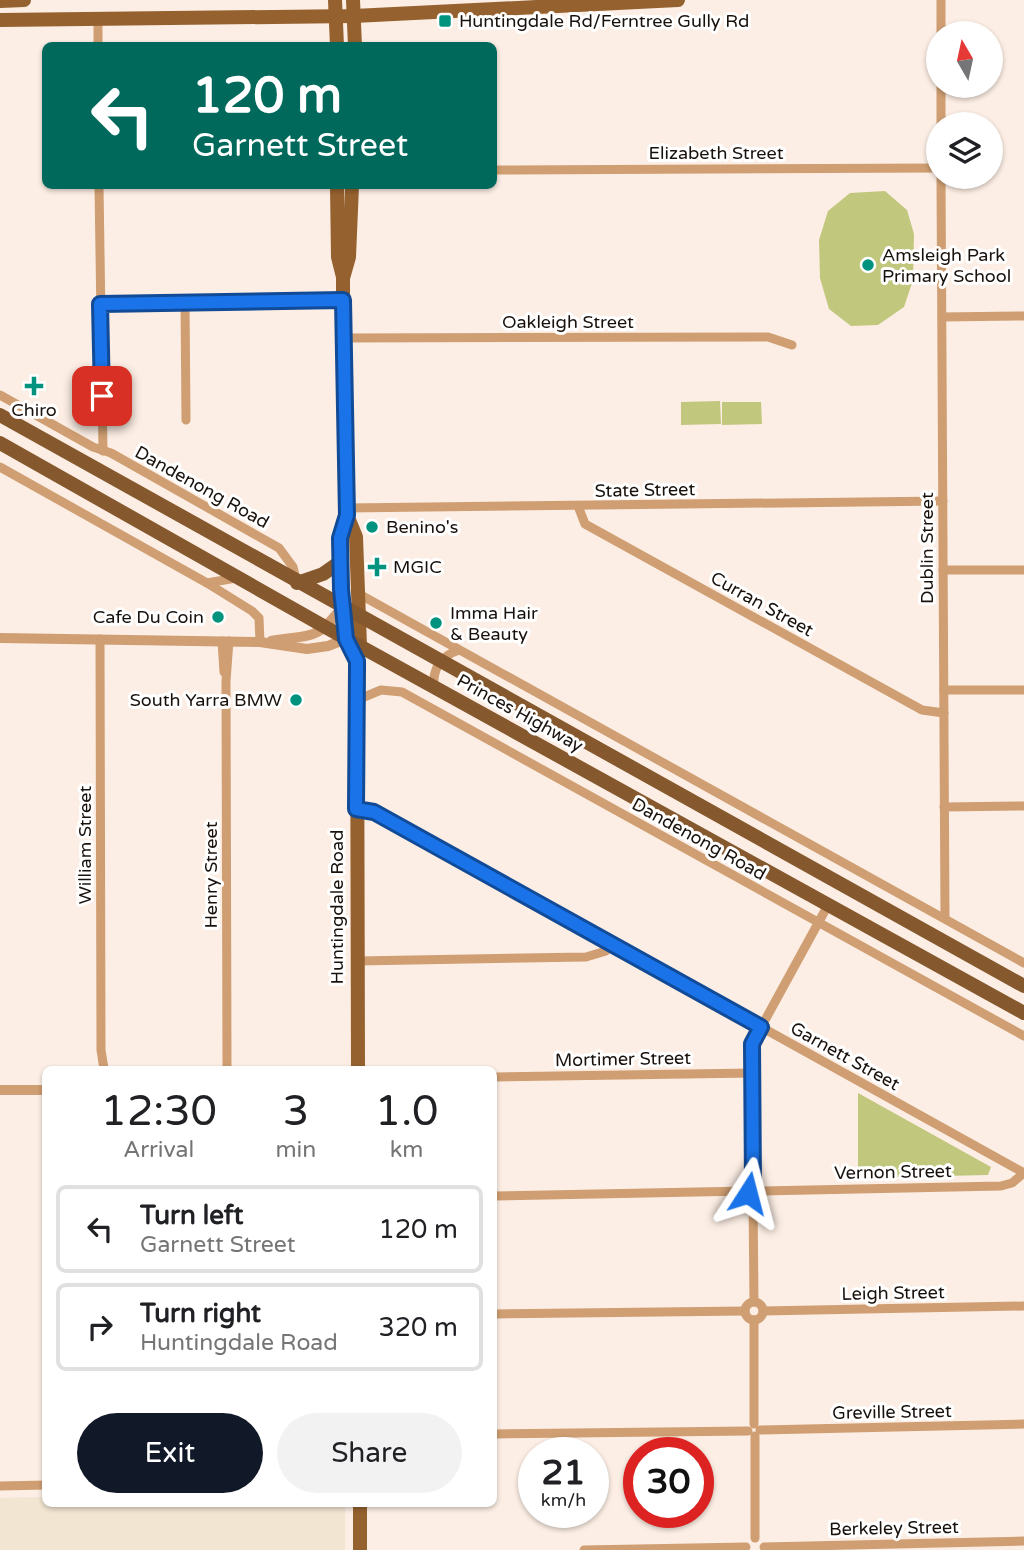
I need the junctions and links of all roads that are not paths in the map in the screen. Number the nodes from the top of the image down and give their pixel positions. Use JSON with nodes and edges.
{"nodes":[{"id":1,"x":24,"y":0,"type":"edge"},
{"id":2,"x":335,"y":0,"type":"edge"},
{"id":3,"x":353,"y":0,"type":"edge"},
{"id":4,"x":678,"y":0,"type":"edge"},
{"id":5,"x":942,"y":0,"type":"edge"},
{"id":6,"x":0,"y":1,"type":"edge"},
{"id":7,"x":559,"y":3,"type":"edge"},
{"id":8,"x":354,"y":16,"type":"junction"},
{"id":9,"x":336,"y":17,"type":"junction"},
{"id":10,"x":0,"y":20,"type":"edge"},
{"id":11,"x":98,"y":20,"type":"junction"},
{"id":12,"x":941,"y":21,"type":"edge"},
{"id":13,"x":98,"y":42,"type":"edge"},
{"id":14,"x":337,"y":42,"type":"edge"},
{"id":15,"x":355,"y":42,"type":"edge"},
{"id":16,"x":926,"y":168,"type":"edge"},
{"id":17,"x":497,"y":170,"type":"edge"},
{"id":18,"x":99,"y":189,"type":"edge"},
{"id":19,"x":337,"y":189,"type":"edge"},
{"id":20,"x":352,"y":189,"type":"edge"},
{"id":21,"x":942,"y":189,"type":"edge"},
{"id":22,"x":343,"y":278,"type":"junction"},
{"id":23,"x":343,"y":300,"type":"junction"},
{"id":24,"x":185,"y":302,"type":"junction"},
{"id":25,"x":100,"y":304,"type":"junction"},
{"id":26,"x":1024,"y":316,"type":"edge"},
{"id":27,"x":942,"y":317,"type":"junction"},
{"id":28,"x":343,"y":338,"type":"junction"},
{"id":29,"x":792,"y":345,"type":"dead end"},
{"id":30,"x":0,"y":394,"type":"edge"},
{"id":31,"x":0,"y":415,"type":"edge"},
{"id":32,"x":186,"y":420,"type":"dead end"},
{"id":33,"x":0,"y":443,"type":"edge"},
{"id":34,"x":103,"y":451,"type":"junction"},
{"id":35,"x":0,"y":467,"type":"edge"},
{"id":36,"x":943,"y":502,"type":"junction"},
{"id":37,"x":578,"y":506,"type":"junction"},
{"id":38,"x":347,"y":511,"type":"junction"},
{"id":39,"x":340,"y":562,"type":"junction"},
{"id":40,"x":943,"y":570,"type":"junction"},
{"id":41,"x":1024,"y":570,"type":"edge"},
{"id":42,"x":237,"y":578,"type":"junction"},
{"id":43,"x":207,"y":583,"type":"junction"},
{"id":44,"x":297,"y":583,"type":"junction"},
{"id":45,"x":359,"y":594,"type":"junction"},
{"id":46,"x":342,"y":607,"type":"junction"},
{"id":47,"x":360,"y":617,"type":"junction"},
{"id":48,"x":327,"y":628,"type":"junction"},
{"id":49,"x":0,"y":638,"type":"edge"},
{"id":50,"x":100,"y":639,"type":"junction"},
{"id":51,"x":346,"y":639,"type":"junction"},
{"id":52,"x":226,"y":641,"type":"junction"},
{"id":53,"x":262,"y":642,"type":"junction"},
{"id":54,"x":459,"y":650,"type":"junction"},
{"id":55,"x":359,"y":654,"type":"junction"},
{"id":56,"x":440,"y":660,"type":"junction"},
{"id":57,"x":434,"y":688,"type":"junction"},
{"id":58,"x":944,"y":690,"type":"junction"},
{"id":59,"x":1024,"y":690,"type":"edge"},
{"id":60,"x":357,"y":701,"type":"junction"},
{"id":61,"x":944,"y":713,"type":"junction"},
{"id":62,"x":1024,"y":806,"type":"edge"},
{"id":63,"x":944,"y":807,"type":"junction"},
{"id":64,"x":356,"y":809,"type":"junction"},
{"id":65,"x":772,"y":823,"type":"junction"},
{"id":66,"x":761,"y":840,"type":"junction"},
{"id":67,"x":828,"y":905,"type":"junction"},
{"id":68,"x":945,"y":918,"type":"junction"},
{"id":69,"x":819,"y":923,"type":"junction"},
{"id":70,"x":611,"y":944,"type":"junction"},
{"id":71,"x":357,"y":961,"type":"junction"},
{"id":72,"x":1024,"y":963,"type":"edge"},
{"id":73,"x":1024,"y":986,"type":"edge"},
{"id":74,"x":1024,"y":1013,"type":"edge"},
{"id":75,"x":761,"y":1027,"type":"junction"},
{"id":76,"x":1024,"y":1036,"type":"edge"},
{"id":77,"x":101,"y":1051,"type":"junction"},
{"id":78,"x":99,"y":1066,"type":"edge"},
{"id":79,"x":104,"y":1066,"type":"edge"},
{"id":80,"x":228,"y":1066,"type":"edge"},
{"id":81,"x":358,"y":1066,"type":"edge"},
{"id":82,"x":752,"y":1073,"type":"junction"},
{"id":83,"x":497,"y":1077,"type":"edge"},
{"id":84,"x":0,"y":1090,"type":"edge"},
{"id":85,"x":42,"y":1090,"type":"edge"},
{"id":86,"x":1024,"y":1173,"type":"edge"},
{"id":87,"x":753,"y":1191,"type":"junction"},
{"id":88,"x":497,"y":1196,"type":"edge"},
{"id":89,"x":754,"y":1302,"type":"junction"},
{"id":90,"x":1024,"y":1306,"type":"edge"},
{"id":91,"x":745,"y":1311,"type":"junction"},
{"id":92,"x":763,"y":1311,"type":"junction"},
{"id":93,"x":497,"y":1314,"type":"edge"},
{"id":94,"x":754,"y":1320,"type":"junction"},
{"id":95,"x":1024,"y":1424,"type":"edge"},
{"id":96,"x":754,"y":1430,"type":"junction"},
{"id":97,"x":497,"y":1434,"type":"edge"},
{"id":98,"x":42,"y":1485,"type":"edge"},
{"id":99,"x":0,"y":1486,"type":"edge"},
{"id":100,"x":360,"y":1507,"type":"edge"},
{"id":101,"x":755,"y":1538,"type":"junction"},
{"id":102,"x":1024,"y":1541,"type":"edge"},
{"id":103,"x":764,"y":1548,"type":"edge"},
{"id":104,"x":747,"y":1549,"type":"edge"},
{"id":105,"x":360,"y":1550,"type":"edge"},
{"id":106,"x":584,"y":1550,"type":"edge"}],
"edges":[{"from":1,"to":6,"type":"main road"},
{"from":2,"to":9,"type":"main road"},
{"from":3,"to":8,"type":"main road"},
{"from":4,"to":7,"type":"main road"},
{"from":5,"to":12,"type":"street"},
{"from":7,"to":8,"type":"main road"},
{"from":8,"to":9,"type":"main road"},
{"from":8,"to":15,"type":"main road"},
{"from":9,"to":11,"type":"main road"},
{"from":9,"to":14,"type":"main road"},
{"from":10,"to":11,"type":"main road"},
{"from":11,"to":13,"type":"street"},
{"from":16,"to":17,"type":"street","name":"Elizabeth Street"},
{"from":18,"to":25,"type":"street"},
{"from":19,"to":22,"type":"main road","name":"Huntingdale Road"},
{"from":20,"to":22,"type":"main road","name":"Huntingdale Road"},
{"from":21,"to":27,"type":"street","name":"Dublin Street"},
{"from":22,"to":23,"type":"main road","name":"Huntingdale Road"},
{"from":23,"to":24,"type":"street"},
{"from":23,"to":28,"type":"main road","name":"Huntingdale Road"},
{"from":24,"to":25,"type":"street"},
{"from":24,"to":32,"type":"street"},
{"from":25,"to":34,"type":"street"},
{"from":26,"to":27,"type":"street"},
{"from":27,"to":36,"type":"street","name":"Dublin Street"},
{"from":28,"to":29,"type":"street","name":"Oakleigh Street"},
{"from":28,"to":38,"type":"main road","name":"Huntingdale Road"},
{"from":30,"to":34,"type":"street","name":"Dandenong Road"},
{"from":31,"to":44,"type":"highway","name":"Princes Highway"},
{"from":33,"to":42,"type":"highway","name":"Princes Highway"},
{"from":34,"to":44,"type":"street","name":"Dandenong Road"},
{"from":35,"to":43,"type":"street"},
{"from":36,"to":37,"type":"street","name":"State Street"},
{"from":36,"to":40,"type":"street","name":"Dublin Street"},
{"from":37,"to":38,"type":"street","name":"State Street"},
{"from":37,"to":61,"type":"street","name":"Curran Street"},
{"from":38,"to":39,"type":"main road","name":"Huntingdale Road"},
{"from":38,"to":45,"type":"main road","name":"Huntingdale Road"},
{"from":39,"to":44,"type":"highway"},
{"from":39,"to":46,"type":"main road","name":"Huntingdale Road"},
{"from":40,"to":41,"type":"street"},
{"from":40,"to":58,"type":"street","name":"Dublin Street"},
{"from":42,"to":43,"type":"street"},
{"from":42,"to":48,"type":"highway","name":"Princes Highway"},
{"from":43,"to":53,"type":"street"},
{"from":44,"to":46,"type":"highway","name":"Princes Highway"},
{"from":45,"to":47,"type":"main road","name":"Huntingdale Road"},
{"from":45,"to":54,"type":"street"},
{"from":46,"to":47,"type":"highway","name":"Princes Highway"},
{"from":46,"to":48,"type":"street"},
{"from":46,"to":51,"type":"main road","name":"Huntingdale Road"},
{"from":47,"to":55,"type":"main road","name":"Huntingdale Road"},
{"from":47,"to":56,"type":"highway","name":"Princes Highway"},
{"from":48,"to":51,"type":"highway","name":"Princes Highway"},
{"from":48,"to":53,"type":"street"},
{"from":49,"to":50,"type":"street"},
{"from":50,"to":52,"type":"street"},
{"from":50,"to":77,"type":"street","name":"William Street"},
{"from":51,"to":53,"type":"street"},
{"from":51,"to":55,"type":"highway","name":"Princes Highway"},
{"from":52,"to":53,"type":"street"},
{"from":52,"to":80,"type":"street","name":"Henry Street"},
{"from":54,"to":56,"type":"street"},
{"from":54,"to":65,"type":"street"},
{"from":55,"to":57,"type":"highway","name":"Princes Highway"},
{"from":55,"to":60,"type":"main road","name":"Huntingdale Road"},
{"from":56,"to":57,"type":"street"},
{"from":56,"to":66,"type":"highway","name":"Princes Highway"},
{"from":57,"to":67,"type":"highway","name":"Princes Highway"},
{"from":58,"to":59,"type":"street"},
{"from":58,"to":61,"type":"street","name":"Dublin Street"},
{"from":60,"to":64,"type":"main road","name":"Huntingdale Road"},
{"from":60,"to":69,"type":"street","name":"Dandenong Road"},
{"from":61,"to":63,"type":"street","name":"Dublin Street"},
{"from":62,"to":63,"type":"street"},
{"from":63,"to":68,"type":"street","name":"Dublin Street"},
{"from":64,"to":70,"type":"street","name":"Garnett Street"},
{"from":64,"to":71,"type":"main road","name":"Huntingdale Road"},
{"from":65,"to":66,"type":"street","name":"Dandenong Road"},
{"from":65,"to":68,"type":"street"},
{"from":66,"to":73,"type":"highway","name":"Princes Highway"},
{"from":67,"to":69,"type":"street"},
{"from":67,"to":74,"type":"highway","name":"Princes Highway"},
{"from":68,"to":72,"type":"street"},
{"from":69,"to":75,"type":"street"},
{"from":69,"to":76,"type":"street","name":"Dandenong Road"},
{"from":70,"to":71,"type":"street"},
{"from":70,"to":75,"type":"street","name":"Garnett Street"},
{"from":71,"to":81,"type":"main road","name":"Huntingdale Road"},
{"from":75,"to":82,"type":"street"},
{"from":75,"to":86,"type":"street","name":"Garnett Street"},
{"from":77,"to":78,"type":"street","name":"William Street"},
{"from":77,"to":79,"type":"street","name":"William Street"},
{"from":82,"to":83,"type":"street","name":"Mortimer Street"},
{"from":82,"to":87,"type":"street"},
{"from":84,"to":85,"type":"street"},
{"from":86,"to":87,"type":"street","name":"Vernon Street"},
{"from":87,"to":88,"type":"street","name":"Vernon Street"},
{"from":87,"to":89,"type":"street"},
{"from":89,"to":91,"type":"street"},
{"from":89,"to":92,"type":"street"},
{"from":90,"to":92,"type":"street","name":"Leigh Street"},
{"from":91,"to":93,"type":"street"},
{"from":91,"to":94,"type":"street"},
{"from":92,"to":94,"type":"street"},
{"from":94,"to":96,"type":"street"},
{"from":95,"to":96,"type":"street","name":"Greville Street"},
{"from":96,"to":97,"type":"street","name":"Greville Street"},
{"from":96,"to":101,"type":"street"},
{"from":98,"to":99,"type":"street"},
{"from":100,"to":105,"type":"main road"},
{"from":101,"to":103,"type":"street"},
{"from":101,"to":104,"type":"street"},
{"from":102,"to":103,"type":"street","name":"Berkeley Street"},
{"from":104,"to":106,"type":"street"}]}
